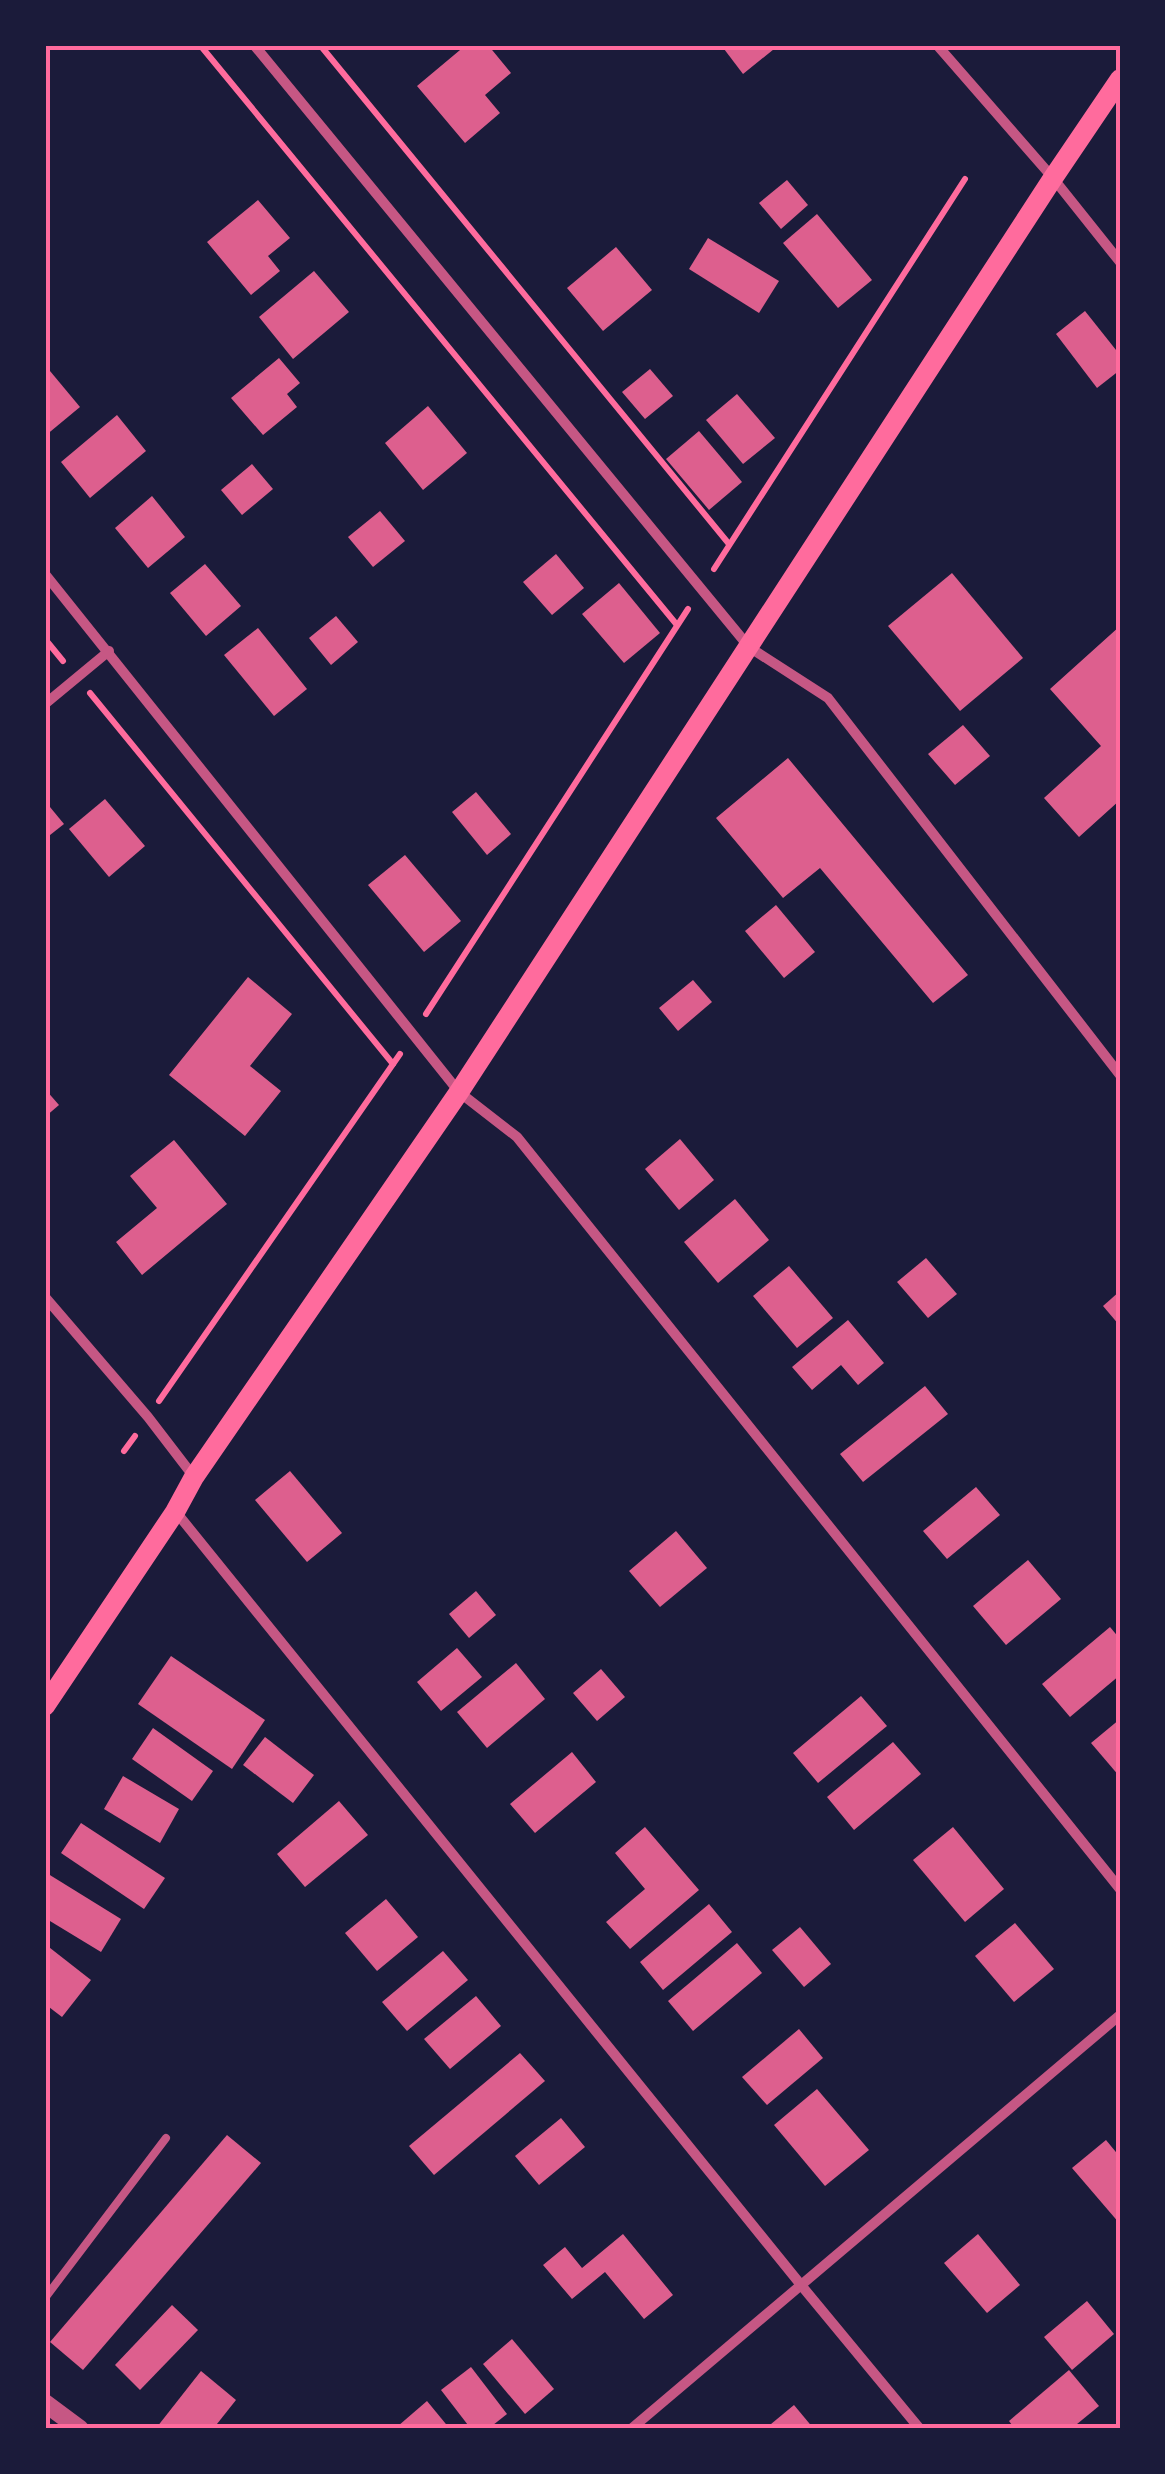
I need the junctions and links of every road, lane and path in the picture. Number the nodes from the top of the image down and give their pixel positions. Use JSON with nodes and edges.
{"nodes":[{"id":1,"x":200,"y":45,"type":"edge"},
{"id":2,"x":254,"y":45,"type":"edge"},
{"id":3,"x":320,"y":45,"type":"edge"},
{"id":4,"x":937,"y":45,"type":"edge"},
{"id":5,"x":1120,"y":80,"type":"edge"},
{"id":6,"x":1053,"y":178,"type":"junction"},
{"id":7,"x":965,"y":179,"type":"dead end"},
{"id":8,"x":1120,"y":262,"type":"edge"},
{"id":9,"x":729,"y":544,"type":"junction"},
{"id":10,"x":45,"y":574,"type":"edge"},
{"id":11,"x":700,"y":589,"type":"junction"},
{"id":12,"x":46,"y":641,"type":"edge"},
{"id":13,"x":749,"y":647,"type":"junction"},
{"id":14,"x":108,"y":651,"type":"junction"},
{"id":15,"x":76,"y":678,"type":"junction"},
{"id":16,"x":45,"y":704,"type":"edge"},
{"id":17,"x":393,"y":1064,"type":"dead end"},
{"id":18,"x":1120,"y":1076,"type":"edge"},
{"id":19,"x":460,"y":1092,"type":"junction"},
{"id":20,"x":45,"y":1297,"type":"edge"},
{"id":21,"x":194,"y":1476,"type":"junction"},
{"id":22,"x":175,"y":1512,"type":"junction"},
{"id":23,"x":45,"y":1706,"type":"edge"},
{"id":24,"x":1120,"y":1889,"type":"edge"},
{"id":25,"x":1120,"y":2015,"type":"edge"},
{"id":26,"x":166,"y":2138,"type":"dead end"},
{"id":27,"x":801,"y":2286,"type":"junction"},
{"id":28,"x":45,"y":2298,"type":"edge"},
{"id":29,"x":45,"y":2403,"type":"edge"},
{"id":30,"x":80,"y":2429,"type":"edge"},
{"id":31,"x":631,"y":2429,"type":"edge"},
{"id":32,"x":920,"y":2429,"type":"edge"}],
"edges":[{"from":1,"to":11,"type":"path"},
{"from":2,"to":11,"type":"street"},
{"from":3,"to":9,"type":"path"},
{"from":4,"to":6,"type":"street"},
{"from":5,"to":6,"type":"main road"},
{"from":6,"to":8,"type":"street"},
{"from":6,"to":13,"type":"main road"},
{"from":7,"to":9,"type":"path"},
{"from":9,"to":11,"type":"path"},
{"from":10,"to":14,"type":"street"},
{"from":11,"to":13,"type":"street"},
{"from":12,"to":15,"type":"path"},
{"from":13,"to":18,"type":"street"},
{"from":13,"to":19,"type":"main road"},
{"from":14,"to":15,"type":"street"},
{"from":14,"to":19,"type":"street"},
{"from":15,"to":16,"type":"street"},
{"from":15,"to":17,"type":"path"},
{"from":19,"to":21,"type":"main road"},
{"from":19,"to":24,"type":"street"},
{"from":20,"to":21,"type":"street"},
{"from":21,"to":22,"type":"main road"},
{"from":22,"to":23,"type":"main road"},
{"from":22,"to":27,"type":"street"},
{"from":25,"to":27,"type":"street"},
{"from":26,"to":28,"type":"lane"},
{"from":27,"to":31,"type":"street"},
{"from":27,"to":32,"type":"street"},
{"from":29,"to":30,"type":"street"}]}
